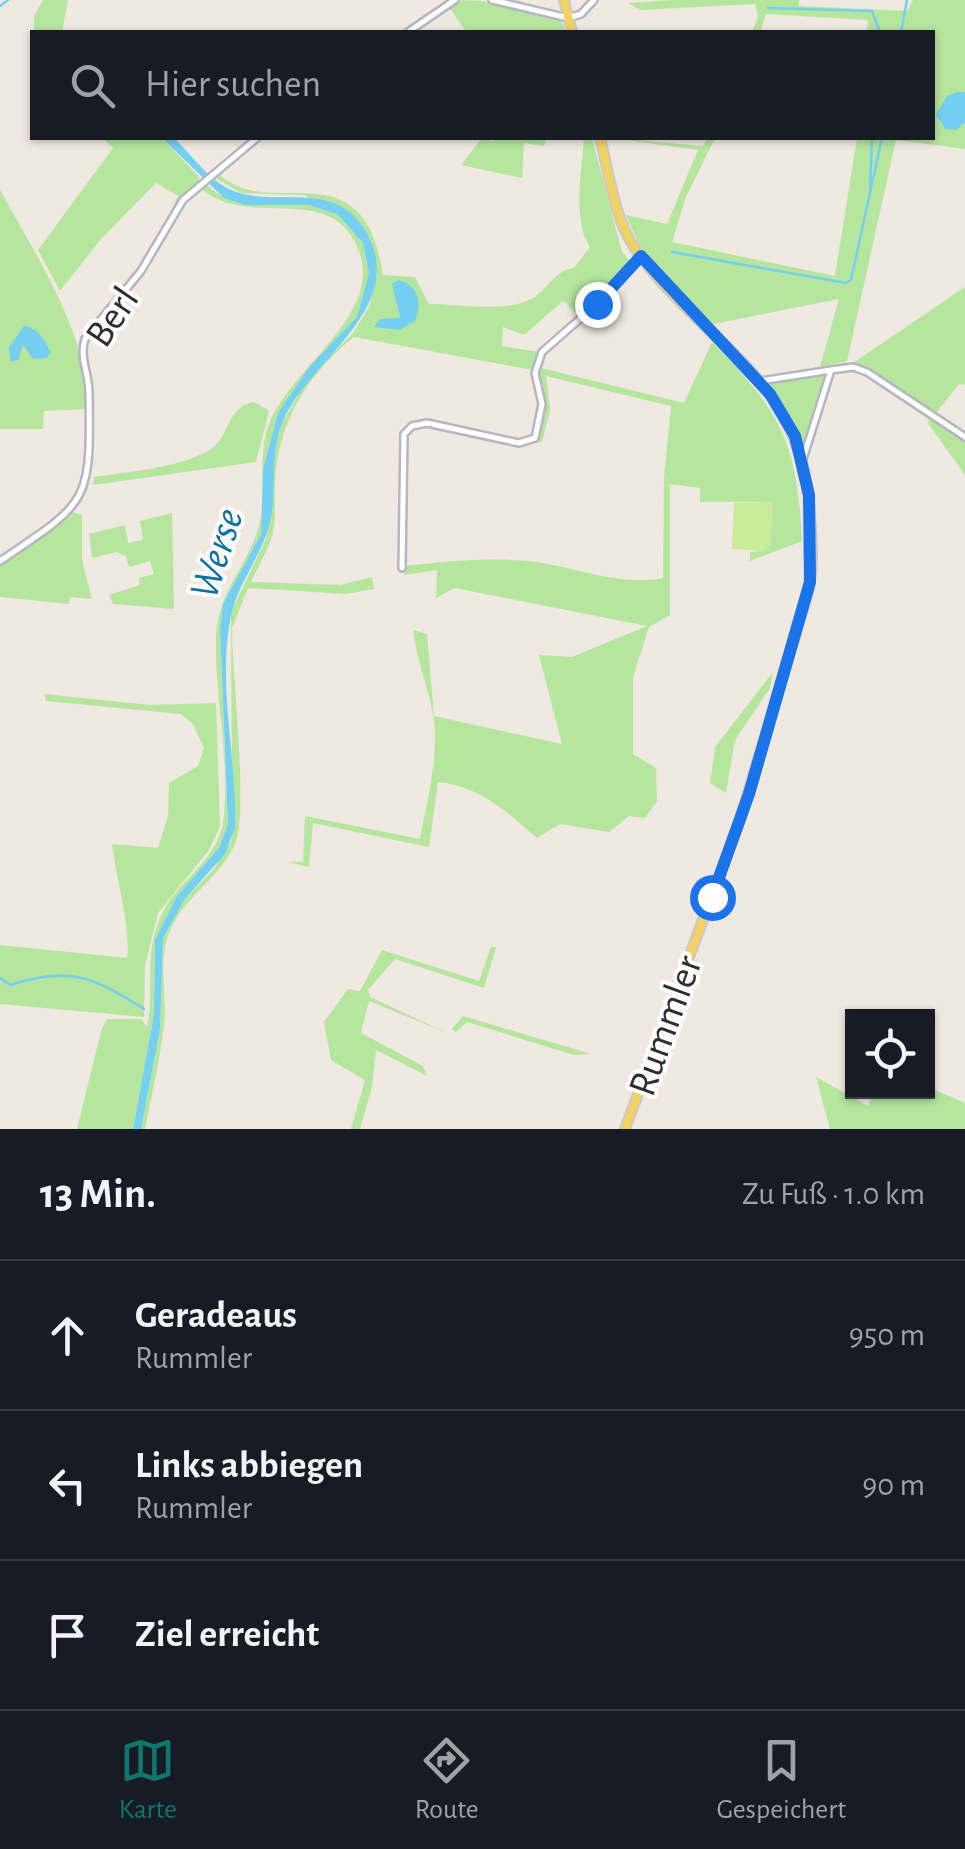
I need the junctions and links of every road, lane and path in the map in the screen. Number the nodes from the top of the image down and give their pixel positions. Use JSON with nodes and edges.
{"nodes":[{"id":1,"x":455,"y":0,"type":"edge"},
{"id":2,"x":492,"y":0,"type":"edge"},
{"id":3,"x":564,"y":0,"type":"edge"},
{"id":4,"x":594,"y":0,"type":"edge"},
{"id":5,"x":568,"y":18,"type":"junction"},
{"id":6,"x":411,"y":30,"type":"edge"},
{"id":7,"x":571,"y":30,"type":"edge"},
{"id":8,"x":254,"y":140,"type":"edge"},
{"id":9,"x":601,"y":140,"type":"edge"},
{"id":10,"x":641,"y":256,"type":"junction"},
{"id":11,"x":832,"y":370,"type":"junction"},
{"id":12,"x":760,"y":381,"type":"junction"},
{"id":13,"x":965,"y":437,"type":"edge"},
{"id":14,"x":803,"y":459,"type":"junction"},
{"id":15,"x":0,"y":560,"type":"edge"},
{"id":16,"x":402,"y":568,"type":"dead end"},
{"id":17,"x":625,"y":1129,"type":"edge"}],
"edges":[{"from":1,"to":6,"type":"street"},
{"from":2,"to":5,"type":"street"},
{"from":3,"to":5,"type":"main road"},
{"from":4,"to":5,"type":"street"},
{"from":5,"to":7,"type":"main road"},
{"from":8,"to":15,"type":"street","name":"Berl"},
{"from":9,"to":10,"type":"main road","name":"Rummler"},
{"from":10,"to":12,"type":"main road","name":"Rummler"},
{"from":10,"to":16,"type":"street"},
{"from":11,"to":12,"type":"street"},
{"from":11,"to":13,"type":"street"},
{"from":11,"to":14,"type":"street","name":"Rummler"},
{"from":12,"to":14,"type":"main road","name":"Rummler"},
{"from":14,"to":17,"type":"main road","name":"Rummler"}]}
